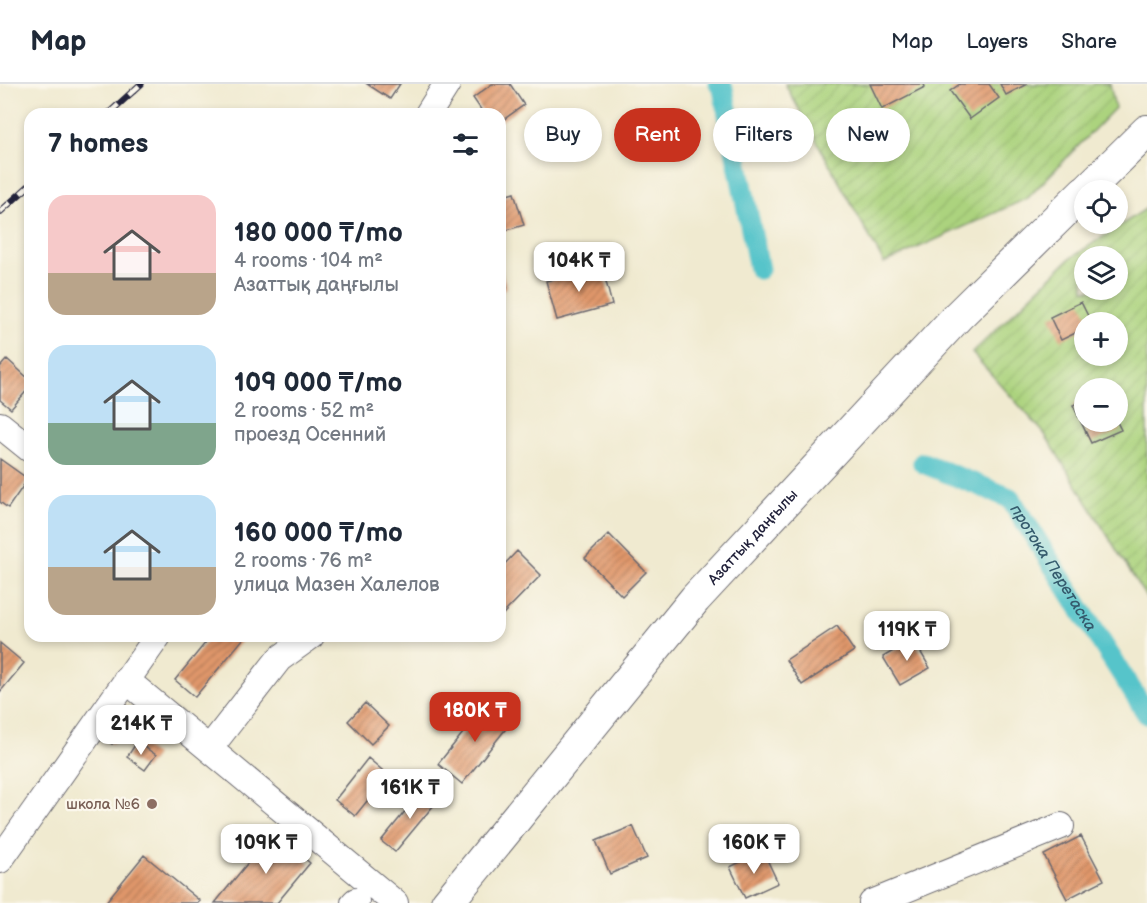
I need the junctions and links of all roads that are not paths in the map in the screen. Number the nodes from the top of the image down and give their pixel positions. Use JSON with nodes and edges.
{"nodes":[{"id":1,"x":447,"y":84,"type":"edge"},
{"id":2,"x":432,"y":108,"type":"edge"},
{"id":3,"x":1147,"y":131,"type":"edge"},
{"id":4,"x":1097,"y":180,"type":"edge"},
{"id":5,"x":1074,"y":203,"type":"edge"},
{"id":6,"x":0,"y":425,"type":"edge"},
{"id":7,"x":24,"y":444,"type":"edge"},
{"id":8,"x":154,"y":642,"type":"edge"},
{"id":9,"x":302,"y":642,"type":"edge"},
{"id":10,"x":126,"y":680,"type":"junction"},
{"id":11,"x":209,"y":749,"type":"junction"},
{"id":12,"x":1061,"y":826,"type":"dead end"},
{"id":13,"x":0,"y":860,"type":"edge"},
{"id":14,"x":453,"y":901,"type":"edge"},
{"id":15,"x":395,"y":903,"type":"edge"},
{"id":16,"x":872,"y":903,"type":"edge"}],
"edges":[{"from":1,"to":2,"type":"street"},
{"from":3,"to":4,"type":"main road","name":"Азаттық даңғылы"},
{"from":5,"to":14,"type":"main road","name":"Азаттық даңғылы"},
{"from":6,"to":7,"type":"street"},
{"from":8,"to":10,"type":"street"},
{"from":9,"to":11,"type":"street"},
{"from":10,"to":11,"type":"street"},
{"from":10,"to":13,"type":"street"},
{"from":11,"to":15,"type":"street"},
{"from":12,"to":16,"type":"street"}]}
